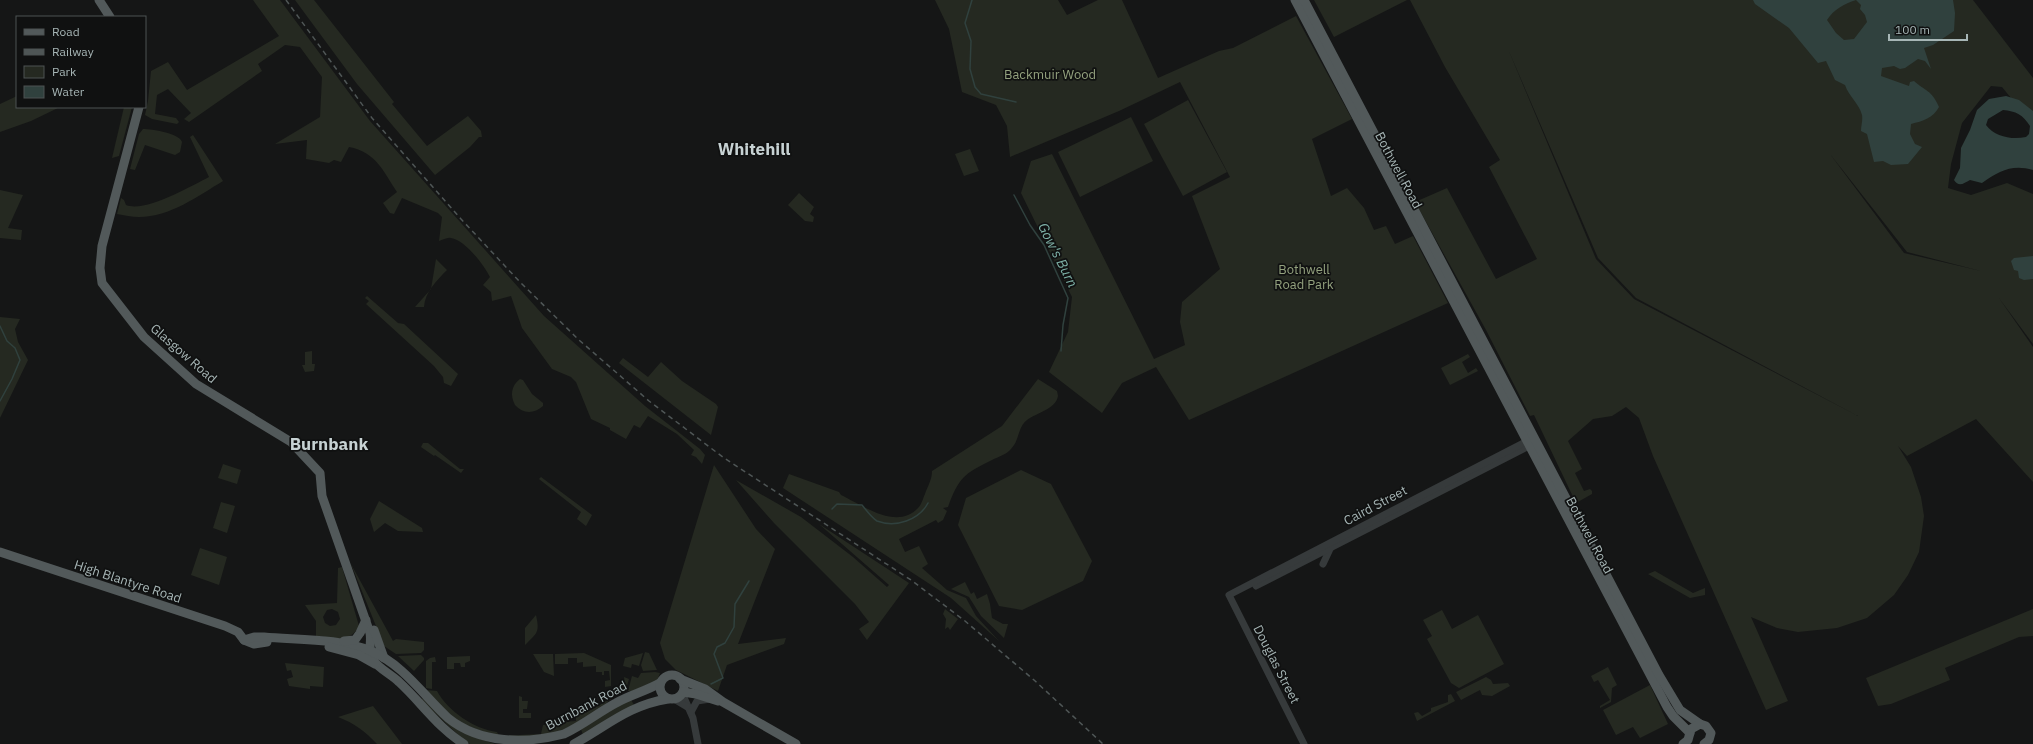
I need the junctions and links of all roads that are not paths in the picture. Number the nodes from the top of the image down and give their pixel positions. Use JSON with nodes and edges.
{"nodes":[{"id":1,"x":99,"y":0,"type":"edge"},
{"id":2,"x":1295,"y":0,"type":"edge"},
{"id":3,"x":1303,"y":5,"type":"edge"},
{"id":4,"x":109,"y":16,"type":"edge"},
{"id":5,"x":139,"y":108,"type":"edge"},
{"id":6,"x":1532,"y":442,"type":"junction"},
{"id":7,"x":1331,"y":548,"type":"junction"},
{"id":8,"x":0,"y":552,"type":"edge"},
{"id":9,"x":1323,"y":564,"type":"dead end"},
{"id":10,"x":1230,"y":597,"type":"junction"},
{"id":11,"x":366,"y":620,"type":"junction"},
{"id":12,"x":244,"y":640,"type":"junction"},
{"id":13,"x":329,"y":642,"type":"junction"},
{"id":14,"x":370,"y":650,"type":"junction"},
{"id":15,"x":359,"y":655,"type":"junction"},
{"id":16,"x":384,"y":658,"type":"junction"},
{"id":17,"x":377,"y":664,"type":"junction"},
{"id":18,"x":680,"y":679,"type":"junction"},
{"id":19,"x":660,"y":683,"type":"junction"},
{"id":20,"x":683,"y":692,"type":"junction"},
{"id":21,"x":671,"y":699,"type":"junction"},
{"id":22,"x":710,"y":699,"type":"junction"},
{"id":23,"x":723,"y":702,"type":"junction"},
{"id":24,"x":690,"y":710,"type":"junction"},
{"id":25,"x":583,"y":724,"type":"junction"},
{"id":26,"x":1700,"y":724,"type":"junction"},
{"id":27,"x":564,"y":734,"type":"junction"},
{"id":28,"x":1690,"y":734,"type":"junction"},
{"id":29,"x":1708,"y":742,"type":"edge"},
{"id":30,"x":576,"y":743,"type":"edge"},
{"id":31,"x":464,"y":744,"type":"edge"},
{"id":32,"x":698,"y":744,"type":"edge"},
{"id":33,"x":796,"y":744,"type":"edge"},
{"id":34,"x":1304,"y":744,"type":"edge"},
{"id":35,"x":1683,"y":744,"type":"edge"},
{"id":36,"x":1696,"y":744,"type":"edge"}],
"edges":[{"from":1,"to":4,"type":"main road"},
{"from":2,"to":3,"type":"main road","name":"Bothwell Road"},
{"from":3,"to":6,"type":"main road","name":"Bothwell Road"},
{"from":5,"to":11,"type":"main road","name":"Glasgow Road"},
{"from":6,"to":7,"type":"street","name":"Caird Street"},
{"from":6,"to":10,"type":"street","name":"Caird Street"},
{"from":6,"to":26,"type":"main road","name":"Bothwell Road"},
{"from":6,"to":28,"type":"main road","name":"Bothwell Road"},
{"from":7,"to":9,"type":"street"},
{"from":7,"to":10,"type":"street","name":"Caird Street"},
{"from":8,"to":12,"type":"main road","name":"High Blantyre Road"},
{"from":10,"to":34,"type":"street","name":"Douglas Street"},
{"from":11,"to":13,"type":"main road"},
{"from":11,"to":14,"type":"main road","name":"Glasgow Road"},
{"from":11,"to":16,"type":"main road","name":"Glasgow Road"},
{"from":12,"to":13,"type":"main road"},
{"from":12,"to":15,"type":"main road"},
{"from":13,"to":14,"type":"main road","name":"Burnbank Road"},
{"from":14,"to":15,"type":"main road"},
{"from":14,"to":16,"type":"main road","name":"Burnbank Road"},
{"from":14,"to":17,"type":"main road"},
{"from":15,"to":17,"type":"main road"},
{"from":16,"to":27,"type":"main road","name":"Burnbank Road"},
{"from":17,"to":31,"type":"main road"},
{"from":18,"to":19,"type":"main road"},
{"from":18,"to":20,"type":"main road"},
{"from":18,"to":23,"type":"main road"},
{"from":19,"to":21,"type":"main road"},
{"from":19,"to":25,"type":"main road","name":"Burnbank Road"},
{"from":20,"to":21,"type":"main road"},
{"from":20,"to":22,"type":"main road"},
{"from":20,"to":24,"type":"street"},
{"from":21,"to":24,"type":"street"},
{"from":21,"to":30,"type":"main road","name":"Burnbank Road"},
{"from":22,"to":23,"type":"main road"},
{"from":22,"to":24,"type":"street"},
{"from":23,"to":33,"type":"main road"},
{"from":24,"to":32,"type":"street"},
{"from":25,"to":27,"type":"main road","name":"Burnbank Road"},
{"from":25,"to":30,"type":"main road"},
{"from":26,"to":28,"type":"main road"},
{"from":26,"to":29,"type":"main road","name":"Bothwell Road"},
{"from":27,"to":30,"type":"main road"},
{"from":28,"to":35,"type":"main road"},
{"from":28,"to":36,"type":"main road","name":"Bothwell Road"}]}
